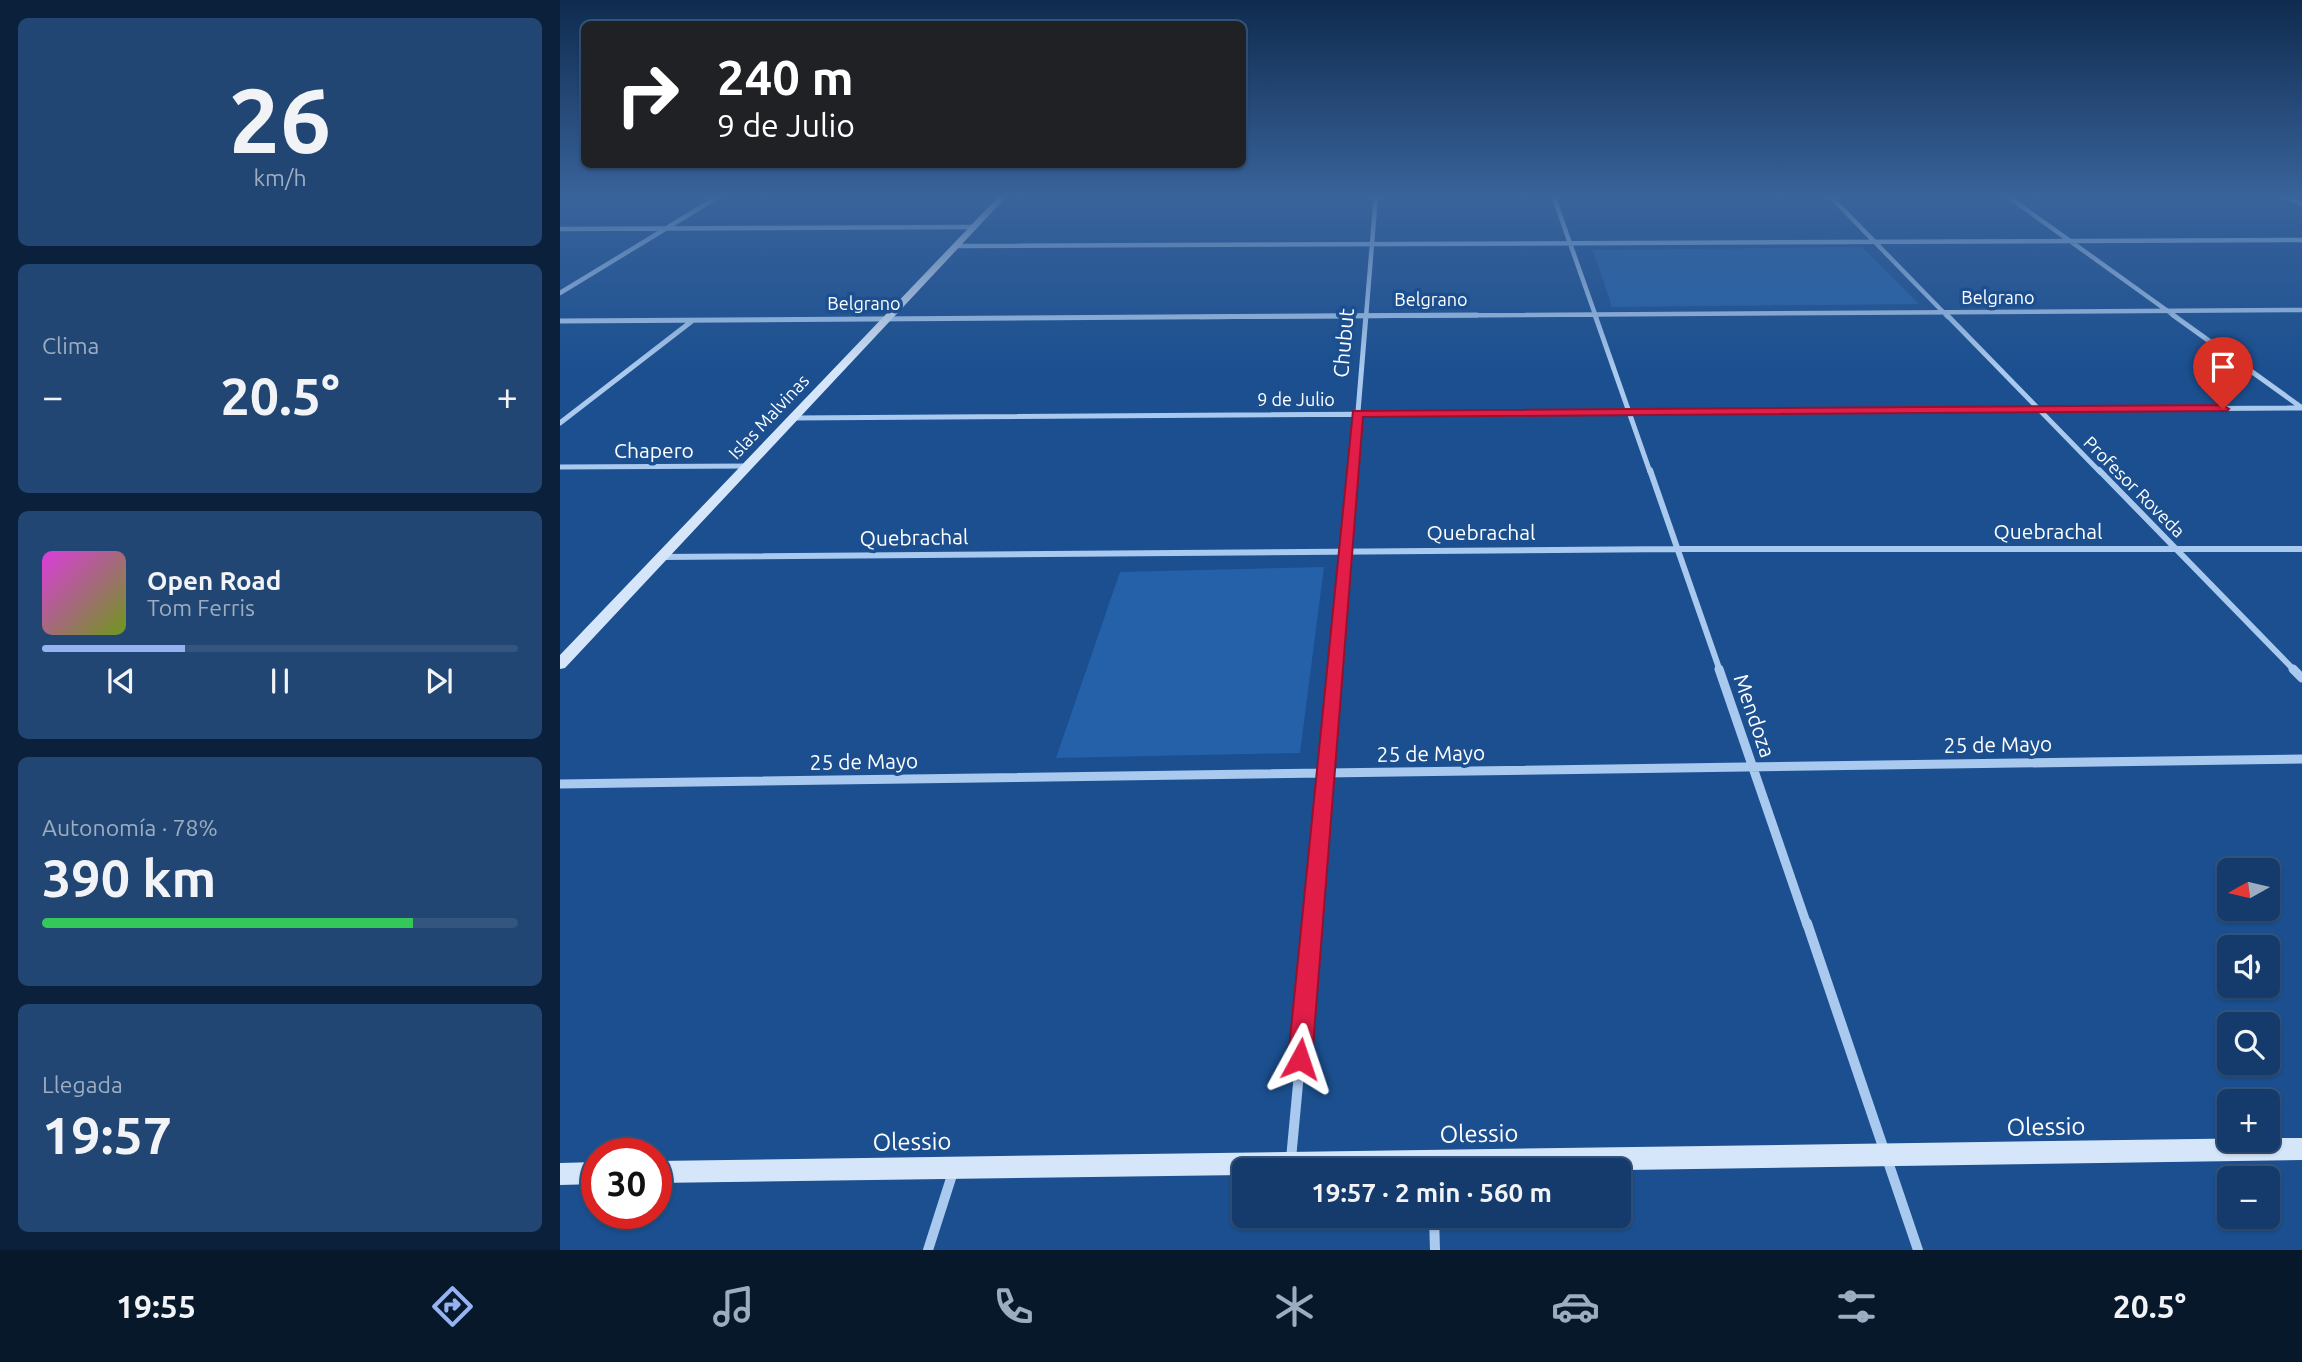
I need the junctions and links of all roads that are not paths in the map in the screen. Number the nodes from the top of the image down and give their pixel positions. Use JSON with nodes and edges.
{"nodes":[{"id":1,"x":625,"y":253,"type":"edge"},
{"id":2,"x":950,"y":253,"type":"edge"},
{"id":3,"x":1372,"y":253,"type":"edge"},
{"id":4,"x":1574,"y":253,"type":"edge"},
{"id":5,"x":1886,"y":253,"type":"edge"},
{"id":6,"x":2086,"y":253,"type":"edge"},
{"id":7,"x":560,"y":293,"type":"edge"},
{"id":8,"x":2302,"y":310,"type":"edge"},
{"id":9,"x":2167,"y":312,"type":"junction"},
{"id":10,"x":1942,"y":313,"type":"junction"},
{"id":11,"x":1366,"y":314,"type":"junction"},
{"id":12,"x":1595,"y":314,"type":"junction"},
{"id":13,"x":888,"y":318,"type":"junction"},
{"id":14,"x":694,"y":320,"type":"junction"},
{"id":15,"x":560,"y":321,"type":"edge"},
{"id":16,"x":2302,"y":408,"type":"edge"},
{"id":17,"x":2039,"y":410,"type":"junction"},
{"id":18,"x":1629,"y":411,"type":"junction"},
{"id":19,"x":1358,"y":414,"type":"junction"},
{"id":20,"x":793,"y":418,"type":"junction"},
{"id":21,"x":560,"y":423,"type":"edge"},
{"id":22,"x":747,"y":466,"type":"junction"},
{"id":23,"x":560,"y":467,"type":"edge"},
{"id":24,"x":2302,"y":548,"type":"edge"},
{"id":25,"x":1676,"y":549,"type":"junction"},
{"id":26,"x":2176,"y":550,"type":"junction"},
{"id":27,"x":1345,"y":551,"type":"junction"},
{"id":28,"x":661,"y":557,"type":"junction"},
{"id":29,"x":560,"y":664,"type":"edge"},
{"id":30,"x":2302,"y":678,"type":"edge"},
{"id":31,"x":2302,"y":759,"type":"edge"},
{"id":32,"x":1753,"y":765,"type":"junction"},
{"id":33,"x":1327,"y":773,"type":"junction"},
{"id":34,"x":560,"y":784,"type":"edge"},
{"id":35,"x":2302,"y":1149,"type":"edge"},
{"id":36,"x":1884,"y":1155,"type":"junction"},
{"id":37,"x":1291,"y":1158,"type":"edge"},
{"id":38,"x":1631,"y":1161,"type":"edge"},
{"id":39,"x":1232,"y":1164,"type":"edge"},
{"id":40,"x":954,"y":1168,"type":"junction"},
{"id":41,"x":672,"y":1172,"type":"edge"},
{"id":42,"x":581,"y":1173,"type":"edge"},
{"id":43,"x":560,"y":1174,"type":"edge"},
{"id":44,"x":1434,"y":1228,"type":"edge"},
{"id":45,"x":928,"y":1250,"type":"edge"},
{"id":46,"x":1435,"y":1250,"type":"edge"},
{"id":47,"x":1918,"y":1250,"type":"edge"}],
"edges":[{"from":1,"to":7,"type":"street"},
{"from":2,"to":13,"type":"street","name":"Islas Malvinas"},
{"from":3,"to":11,"type":"street","name":"Chubut"},
{"from":4,"to":12,"type":"street","name":"Mendoza"},
{"from":5,"to":10,"type":"street","name":"Profesor Roveda"},
{"from":6,"to":9,"type":"street"},
{"from":8,"to":9,"type":"street","name":"Belgrano"},
{"from":9,"to":10,"type":"street","name":"Belgrano"},
{"from":9,"to":16,"type":"street"},
{"from":10,"to":12,"type":"street","name":"Belgrano"},
{"from":10,"to":17,"type":"street","name":"Profesor Roveda"},
{"from":11,"to":12,"type":"street","name":"Belgrano"},
{"from":11,"to":13,"type":"street","name":"Belgrano"},
{"from":11,"to":19,"type":"street","name":"Chubut"},
{"from":12,"to":18,"type":"street","name":"Mendoza"},
{"from":13,"to":14,"type":"street","name":"Belgrano"},
{"from":13,"to":20,"type":"street","name":"Islas Malvinas"},
{"from":14,"to":15,"type":"street","name":"Belgrano"},
{"from":14,"to":21,"type":"street"},
{"from":16,"to":17,"type":"street","name":"9 de Julio"},
{"from":17,"to":18,"type":"street","name":"9 de Julio"},
{"from":17,"to":26,"type":"street","name":"Profesor Roveda"},
{"from":18,"to":19,"type":"street","name":"9 de Julio"},
{"from":18,"to":25,"type":"street","name":"Mendoza"},
{"from":19,"to":20,"type":"street","name":"9 de Julio"},
{"from":19,"to":27,"type":"street","name":"Chubut"},
{"from":20,"to":22,"type":"street","name":"Islas Malvinas"},
{"from":22,"to":23,"type":"street","name":"Chapero"},
{"from":22,"to":28,"type":"street","name":"Islas Malvinas"},
{"from":24,"to":26,"type":"street","name":"Quebrachal"},
{"from":25,"to":26,"type":"street","name":"Quebrachal"},
{"from":25,"to":27,"type":"street","name":"Quebrachal"},
{"from":25,"to":32,"type":"street","name":"Mendoza"},
{"from":26,"to":30,"type":"street","name":"Profesor Roveda"},
{"from":27,"to":28,"type":"street","name":"Quebrachal"},
{"from":27,"to":33,"type":"street","name":"Chubut"},
{"from":28,"to":29,"type":"street","name":"Islas Malvinas"},
{"from":31,"to":32,"type":"street","name":"25 de Mayo"},
{"from":32,"to":33,"type":"street","name":"25 de Mayo"},
{"from":32,"to":36,"type":"street","name":"Mendoza"},
{"from":33,"to":34,"type":"street","name":"25 de Mayo"},
{"from":33,"to":37,"type":"street","name":"Chubut"},
{"from":35,"to":36,"type":"street","name":"Olessio"},
{"from":36,"to":38,"type":"street","name":"Olessio"},
{"from":36,"to":47,"type":"street","name":"Mendoza"},
{"from":39,"to":40,"type":"street","name":"Olessio"},
{"from":40,"to":41,"type":"street","name":"Olessio"},
{"from":40,"to":45,"type":"street"},
{"from":42,"to":43,"type":"street"},
{"from":44,"to":46,"type":"street"}]}
